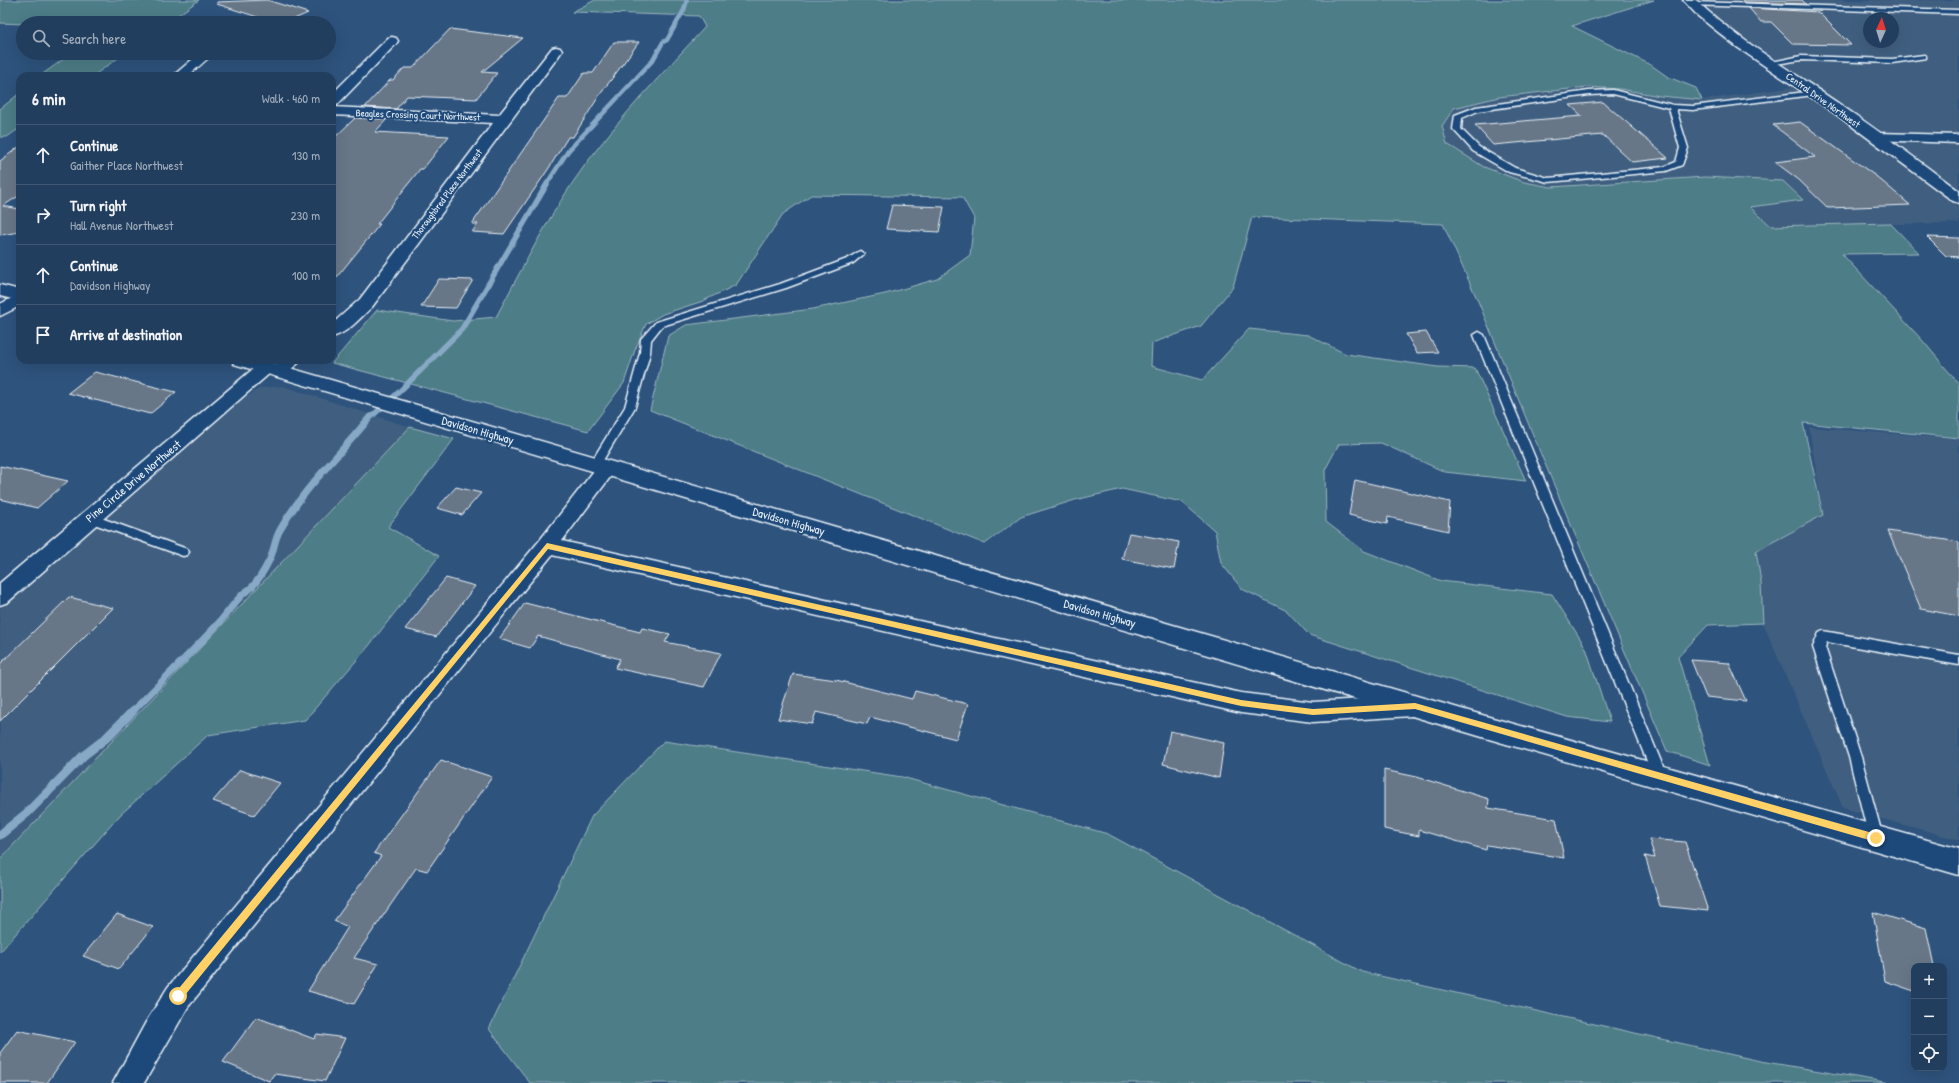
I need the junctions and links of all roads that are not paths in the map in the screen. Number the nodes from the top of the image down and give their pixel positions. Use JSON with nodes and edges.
{"nodes":[{"id":1,"x":1691,"y":2,"type":"edge"},
{"id":2,"x":1959,"y":12,"type":"edge"},
{"id":3,"x":392,"y":41,"type":"dead end"},
{"id":4,"x":556,"y":51,"type":"dead end"},
{"id":5,"x":1924,"y":57,"type":"dead end"},
{"id":6,"x":199,"y":60,"type":"edge"},
{"id":7,"x":1770,"y":63,"type":"junction"},
{"id":8,"x":185,"y":72,"type":"edge"},
{"id":9,"x":1814,"y":93,"type":"junction"},
{"id":10,"x":336,"y":98,"type":"edge"},
{"id":11,"x":1672,"y":107,"type":"junction"},
{"id":12,"x":336,"y":111,"type":"edge"},
{"id":13,"x":503,"y":119,"type":"junction"},
{"id":14,"x":1876,"y":137,"type":"junction"},
{"id":15,"x":1959,"y":139,"type":"edge"},
{"id":16,"x":1959,"y":198,"type":"edge"},
{"id":17,"x":860,"y":254,"type":"dead end"},
{"id":18,"x":0,"y":290,"type":"edge"},
{"id":19,"x":16,"y":296,"type":"edge"},
{"id":20,"x":16,"y":301,"type":"edge"},
{"id":21,"x":0,"y":312,"type":"edge"},
{"id":22,"x":336,"y":329,"type":"edge"},
{"id":23,"x":1479,"y":335,"type":"dead end"},
{"id":24,"x":255,"y":364,"type":"edge"},
{"id":25,"x":284,"y":364,"type":"edge"},
{"id":26,"x":272,"y":369,"type":"junction"},
{"id":27,"x":601,"y":466,"type":"junction"},
{"id":28,"x":90,"y":518,"type":"junction"},
{"id":29,"x":547,"y":546,"type":"junction"},
{"id":30,"x":183,"y":552,"type":"dead end"},
{"id":31,"x":0,"y":596,"type":"edge"},
{"id":32,"x":1959,"y":660,"type":"edge"},
{"id":33,"x":1415,"y":706,"type":"junction"},
{"id":34,"x":1660,"y":776,"type":"junction"},
{"id":35,"x":1876,"y":838,"type":"junction"},
{"id":36,"x":1959,"y":862,"type":"edge"},
{"id":37,"x":128,"y":1083,"type":"edge"}],
"edges":[{"from":1,"to":2,"type":"lane"},
{"from":1,"to":7,"type":"main road","name":"Central Drive Northwest"},
{"from":3,"to":10,"type":"street"},
{"from":4,"to":13,"type":"street","name":"Thoroughbred Place Northwest"},
{"from":5,"to":7,"type":"lane"},
{"from":6,"to":8,"type":"street"},
{"from":7,"to":9,"type":"main road","name":"Central Drive Northwest"},
{"from":9,"to":11,"type":"lane"},
{"from":9,"to":14,"type":"main road","name":"Central Drive Northwest"},
{"from":11,"to":11,"type":"lane"},
{"from":12,"to":13,"type":"street","name":"Beagles Crossing Court Northwest"},
{"from":13,"to":22,"type":"street","name":"Thoroughbred Place Northwest"},
{"from":14,"to":15,"type":"street"},
{"from":14,"to":16,"type":"main road","name":"Central Drive Northwest"},
{"from":17,"to":27,"type":"lane"},
{"from":18,"to":19,"type":"main road"},
{"from":20,"to":21,"type":"street"},
{"from":23,"to":34,"type":"lane"},
{"from":24,"to":26,"type":"main road","name":"Davidson Highway"},
{"from":25,"to":26,"type":"street"},
{"from":26,"to":27,"type":"main road","name":"Davidson Highway"},
{"from":26,"to":28,"type":"street","name":"Pine Circle Drive Northwest"},
{"from":27,"to":29,"type":"street"},
{"from":27,"to":33,"type":"main road","name":"Davidson Highway"},
{"from":28,"to":30,"type":"lane"},
{"from":28,"to":31,"type":"street","name":"Pine Circle Drive Northwest"},
{"from":29,"to":33,"type":"street"},
{"from":29,"to":37,"type":"street"},
{"from":32,"to":35,"type":"lane"},
{"from":33,"to":34,"type":"main road","name":"Davidson Highway"},
{"from":34,"to":35,"type":"main road","name":"Davidson Highway"},
{"from":35,"to":36,"type":"main road","name":"Davidson Highway"}]}
